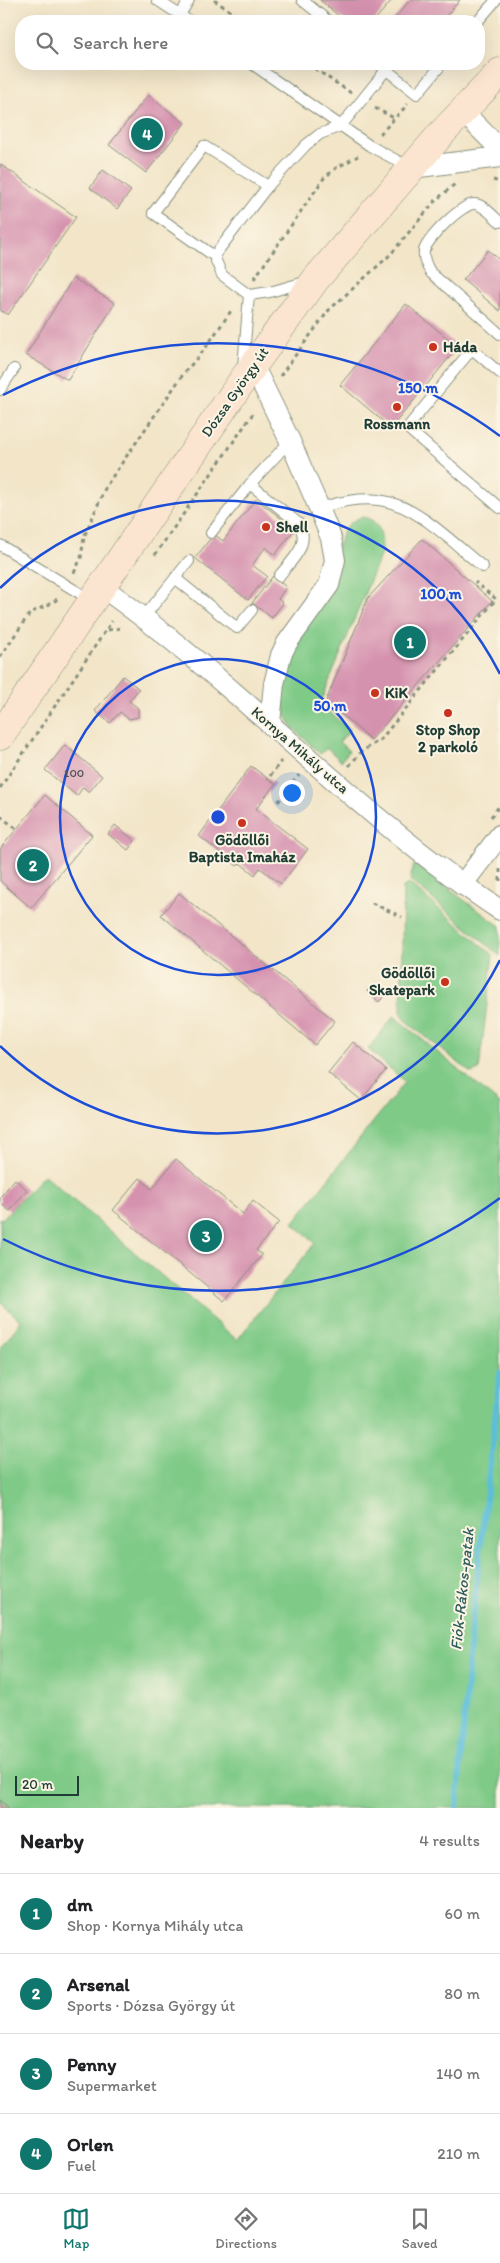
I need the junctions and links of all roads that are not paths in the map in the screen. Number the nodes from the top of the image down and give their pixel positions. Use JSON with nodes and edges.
{"nodes":[{"id":1,"x":157,"y":0,"type":"edge"},
{"id":2,"x":189,"y":0,"type":"edge"},
{"id":3,"x":302,"y":0,"type":"edge"},
{"id":4,"x":496,"y":0,"type":"edge"},
{"id":5,"x":180,"y":15,"type":"joint"},
{"id":6,"x":321,"y":15,"type":"edge"},
{"id":7,"x":483,"y":15,"type":"edge"},
{"id":8,"x":261,"y":70,"type":"edge"},
{"id":9,"x":380,"y":70,"type":"edge"},
{"id":10,"x":386,"y":70,"type":"edge"},
{"id":11,"x":437,"y":70,"type":"edge"},
{"id":12,"x":500,"y":72,"type":"edge"},
{"id":13,"x":462,"y":111,"type":"junction"},
{"id":14,"x":342,"y":126,"type":"junction"},
{"id":15,"x":500,"y":149,"type":"edge"},
{"id":16,"x":500,"y":157,"type":"edge"},
{"id":17,"x":411,"y":168,"type":"junction"},
{"id":18,"x":268,"y":186,"type":"junction"},
{"id":19,"x":500,"y":222,"type":"edge"},
{"id":20,"x":214,"y":256,"type":"junction"},
{"id":21,"x":316,"y":278,"type":"junction"},
{"id":22,"x":246,"y":294,"type":"junction"},
{"id":23,"x":500,"y":334,"type":"edge"},
{"id":24,"x":14,"y":368,"type":"dead end"},
{"id":25,"x":247,"y":373,"type":"junction"},
{"id":26,"x":500,"y":374,"type":"edge"},
{"id":27,"x":0,"y":390,"type":"edge"},
{"id":28,"x":290,"y":441,"type":"junction"},
{"id":29,"x":250,"y":484,"type":"junction"},
{"id":30,"x":319,"y":508,"type":"junction"},
{"id":31,"x":500,"y":508,"type":"edge"},
{"id":32,"x":211,"y":533,"type":"dead end"},
{"id":33,"x":0,"y":545,"type":"edge"},
{"id":34,"x":189,"y":561,"type":"dead end"},
{"id":35,"x":483,"y":567,"type":"dead end"},
{"id":36,"x":279,"y":576,"type":"dead end"},
{"id":37,"x":175,"y":578,"type":"junction"},
{"id":38,"x":106,"y":597,"type":"junction"},
{"id":39,"x":252,"y":610,"type":"dead end"},
{"id":40,"x":144,"y":617,"type":"junction"},
{"id":41,"x":270,"y":723,"type":"junction"},
{"id":42,"x":0,"y":736,"type":"edge"},
{"id":43,"x":493,"y":828,"type":"edge"},
{"id":44,"x":462,"y":885,"type":"junction"},
{"id":45,"x":500,"y":910,"type":"edge"}],
"edges":[{"from":1,"to":5,"type":"lane"},
{"from":2,"to":5,"type":"lane"},
{"from":3,"to":6,"type":"lane"},
{"from":4,"to":7,"type":"lane"},
{"from":8,"to":14,"type":"lane"},
{"from":9,"to":14,"type":"lane"},
{"from":10,"to":11,"type":"lane"},
{"from":12,"to":13,"type":"main road","name":"Dózsa György út"},
{"from":13,"to":15,"type":"street"},
{"from":13,"to":17,"type":"main road","name":"Dózsa György út"},
{"from":14,"to":17,"type":"lane"},
{"from":14,"to":18,"type":"lane"},
{"from":16,"to":17,"type":"street"},
{"from":17,"to":21,"type":"main road","name":"Dózsa György út"},
{"from":18,"to":20,"type":"lane"},
{"from":18,"to":20,"type":"lane"},
{"from":19,"to":23,"type":"lane"},
{"from":20,"to":22,"type":"lane"},
{"from":21,"to":22,"type":"lane"},
{"from":21,"to":25,"type":"main road","name":"Dózsa György út"},
{"from":22,"to":25,"type":"lane"},
{"from":24,"to":27,"type":"lane"},
{"from":25,"to":28,"type":"street"},
{"from":25,"to":38,"type":"main road","name":"Dózsa György út"},
{"from":26,"to":31,"type":"lane"},
{"from":28,"to":29,"type":"lane"},
{"from":28,"to":30,"type":"street"},
{"from":29,"to":32,"type":"lane"},
{"from":29,"to":36,"type":"lane"},
{"from":30,"to":35,"type":"lane"},
{"from":30,"to":41,"type":"street"},
{"from":33,"to":38,"type":"lane"},
{"from":34,"to":37,"type":"lane"},
{"from":37,"to":39,"type":"lane"},
{"from":37,"to":40,"type":"lane"},
{"from":38,"to":40,"type":"street","name":"Kornya Mihály utca"},
{"from":38,"to":42,"type":"main road","name":"Dózsa György út"},
{"from":40,"to":41,"type":"street","name":"Kornya Mihály utca"},
{"from":41,"to":44,"type":"street","name":"Kornya Mihály utca"},
{"from":43,"to":44,"type":"street"},
{"from":44,"to":45,"type":"street","name":"Kornya Mihály utca"}]}
